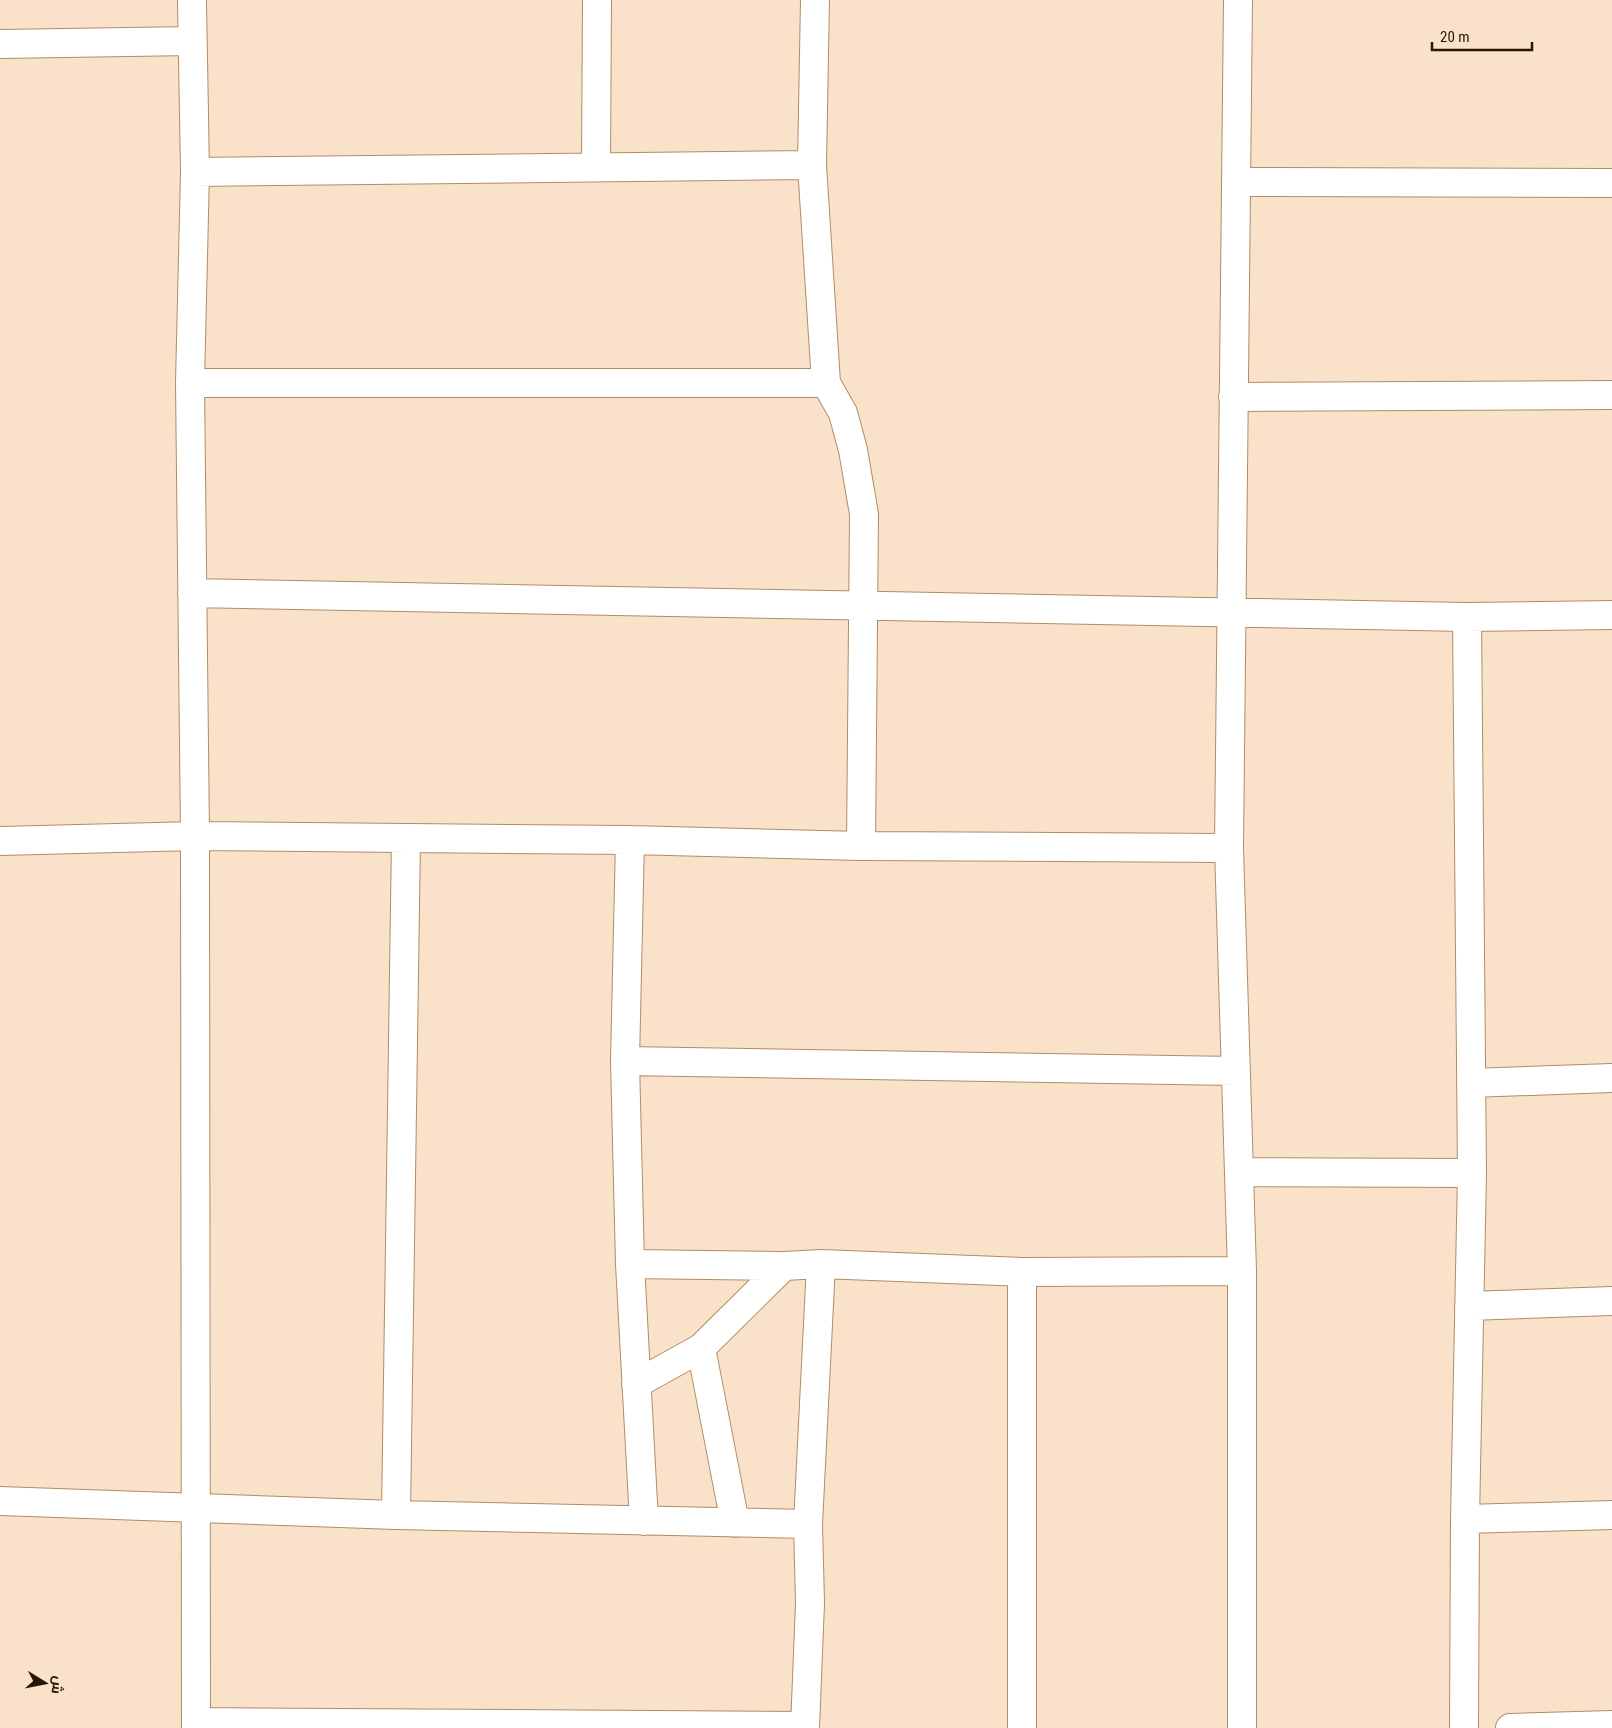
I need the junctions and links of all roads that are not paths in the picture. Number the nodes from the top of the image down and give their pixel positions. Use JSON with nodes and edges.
{"nodes":[{"id":1,"x":192,"y":0,"type":"edge"},
{"id":2,"x":597,"y":0,"type":"edge"},
{"id":3,"x":815,"y":0,"type":"edge"},
{"id":4,"x":1238,"y":0,"type":"edge"},
{"id":5,"x":192,"y":41,"type":"junction"},
{"id":6,"x":0,"y":44,"type":"edge"},
{"id":7,"x":812,"y":165,"type":"junction"},
{"id":8,"x":596,"y":167,"type":"junction"},
{"id":9,"x":195,"y":172,"type":"junction"},
{"id":10,"x":1236,"y":182,"type":"junction"},
{"id":11,"x":1612,"y":183,"type":"edge"},
{"id":12,"x":190,"y":383,"type":"junction"},
{"id":13,"x":826,"y":383,"type":"junction"},
{"id":14,"x":1612,"y":395,"type":"edge"},
{"id":15,"x":1233,"y":397,"type":"junction"},
{"id":16,"x":192,"y":593,"type":"junction"},
{"id":17,"x":863,"y":606,"type":"junction"},
{"id":18,"x":1230,"y":612,"type":"junction"},
{"id":19,"x":1612,"y":615,"type":"edge"},
{"id":20,"x":1467,"y":617,"type":"junction"},
{"id":21,"x":195,"y":836,"type":"junction"},
{"id":22,"x":406,"y":838,"type":"junction"},
{"id":23,"x":630,"y":840,"type":"junction"},
{"id":24,"x":0,"y":841,"type":"edge"},
{"id":25,"x":861,"y":846,"type":"junction"},
{"id":26,"x":1229,"y":848,"type":"junction"},
{"id":27,"x":625,"y":1061,"type":"junction"},
{"id":28,"x":1234,"y":1071,"type":"junction"},
{"id":29,"x":1612,"y":1078,"type":"edge"},
{"id":30,"x":1471,"y":1083,"type":"junction"},
{"id":31,"x":1239,"y":1172,"type":"junction"},
{"id":32,"x":1472,"y":1173,"type":"junction"},
{"id":33,"x":630,"y":1264,"type":"junction"},
{"id":34,"x":821,"y":1264,"type":"junction"},
{"id":35,"x":784,"y":1266,"type":"junction"},
{"id":36,"x":1242,"y":1271,"type":"junction"},
{"id":37,"x":1022,"y":1272,"type":"junction"},
{"id":38,"x":1612,"y":1301,"type":"edge"},
{"id":39,"x":1470,"y":1306,"type":"junction"},
{"id":40,"x":701,"y":1348,"type":"junction"},
{"id":41,"x":636,"y":1384,"type":"junction"},
{"id":42,"x":0,"y":1500,"type":"edge"},
{"id":43,"x":195,"y":1507,"type":"junction"},
{"id":44,"x":396,"y":1515,"type":"junction"},
{"id":45,"x":1612,"y":1515,"type":"edge"},
{"id":46,"x":1465,"y":1519,"type":"junction"},
{"id":47,"x":644,"y":1521,"type":"junction"},
{"id":48,"x":735,"y":1523,"type":"junction"},
{"id":49,"x":808,"y":1524,"type":"junction"},
{"id":50,"x":196,"y":1725,"type":"edge"},
{"id":51,"x":1612,"y":1725,"type":"edge"},
{"id":52,"x":805,"y":1727,"type":"edge"},
{"id":53,"x":1022,"y":1728,"type":"edge"},
{"id":54,"x":1242,"y":1728,"type":"edge"},
{"id":55,"x":1464,"y":1728,"type":"edge"},
{"id":56,"x":1510,"y":1728,"type":"edge"}],
"edges":[{"from":1,"to":5,"type":"street"},
{"from":2,"to":8,"type":"street"},
{"from":3,"to":7,"type":"street"},
{"from":4,"to":10,"type":"street"},
{"from":5,"to":6,"type":"street"},
{"from":5,"to":9,"type":"street"},
{"from":7,"to":8,"type":"street"},
{"from":7,"to":13,"type":"street"},
{"from":8,"to":9,"type":"street"},
{"from":9,"to":12,"type":"street"},
{"from":10,"to":11,"type":"street"},
{"from":10,"to":15,"type":"street"},
{"from":12,"to":13,"type":"street"},
{"from":12,"to":16,"type":"street"},
{"from":13,"to":17,"type":"street"},
{"from":14,"to":15,"type":"street"},
{"from":15,"to":18,"type":"street"},
{"from":16,"to":17,"type":"street"},
{"from":16,"to":21,"type":"street"},
{"from":17,"to":18,"type":"street"},
{"from":17,"to":25,"type":"street"},
{"from":18,"to":20,"type":"street"},
{"from":18,"to":26,"type":"street"},
{"from":19,"to":20,"type":"street"},
{"from":20,"to":30,"type":"street"},
{"from":21,"to":22,"type":"street"},
{"from":21,"to":24,"type":"street"},
{"from":21,"to":43,"type":"street"},
{"from":22,"to":23,"type":"street"},
{"from":22,"to":44,"type":"street"},
{"from":23,"to":25,"type":"street"},
{"from":23,"to":27,"type":"street"},
{"from":25,"to":26,"type":"street"},
{"from":26,"to":28,"type":"street"},
{"from":27,"to":28,"type":"street"},
{"from":27,"to":33,"type":"street"},
{"from":28,"to":31,"type":"street"},
{"from":29,"to":30,"type":"street"},
{"from":30,"to":32,"type":"street"},
{"from":31,"to":32,"type":"street"},
{"from":31,"to":36,"type":"street"},
{"from":32,"to":39,"type":"street"},
{"from":33,"to":35,"type":"street"},
{"from":33,"to":41,"type":"street"},
{"from":34,"to":35,"type":"street"},
{"from":34,"to":37,"type":"street"},
{"from":34,"to":49,"type":"street"},
{"from":35,"to":40,"type":"street"},
{"from":36,"to":37,"type":"street"},
{"from":36,"to":54,"type":"street"},
{"from":37,"to":53,"type":"street"},
{"from":38,"to":39,"type":"street"},
{"from":39,"to":46,"type":"street"},
{"from":40,"to":41,"type":"street"},
{"from":40,"to":48,"type":"street"},
{"from":41,"to":47,"type":"street"},
{"from":42,"to":43,"type":"street"},
{"from":43,"to":44,"type":"street"},
{"from":43,"to":50,"type":"street"},
{"from":44,"to":47,"type":"street"},
{"from":45,"to":46,"type":"street"},
{"from":46,"to":55,"type":"street"},
{"from":47,"to":48,"type":"street"},
{"from":48,"to":49,"type":"street"},
{"from":49,"to":52,"type":"street"},
{"from":50,"to":52,"type":"street"},
{"from":51,"to":56,"type":"street"}]}
